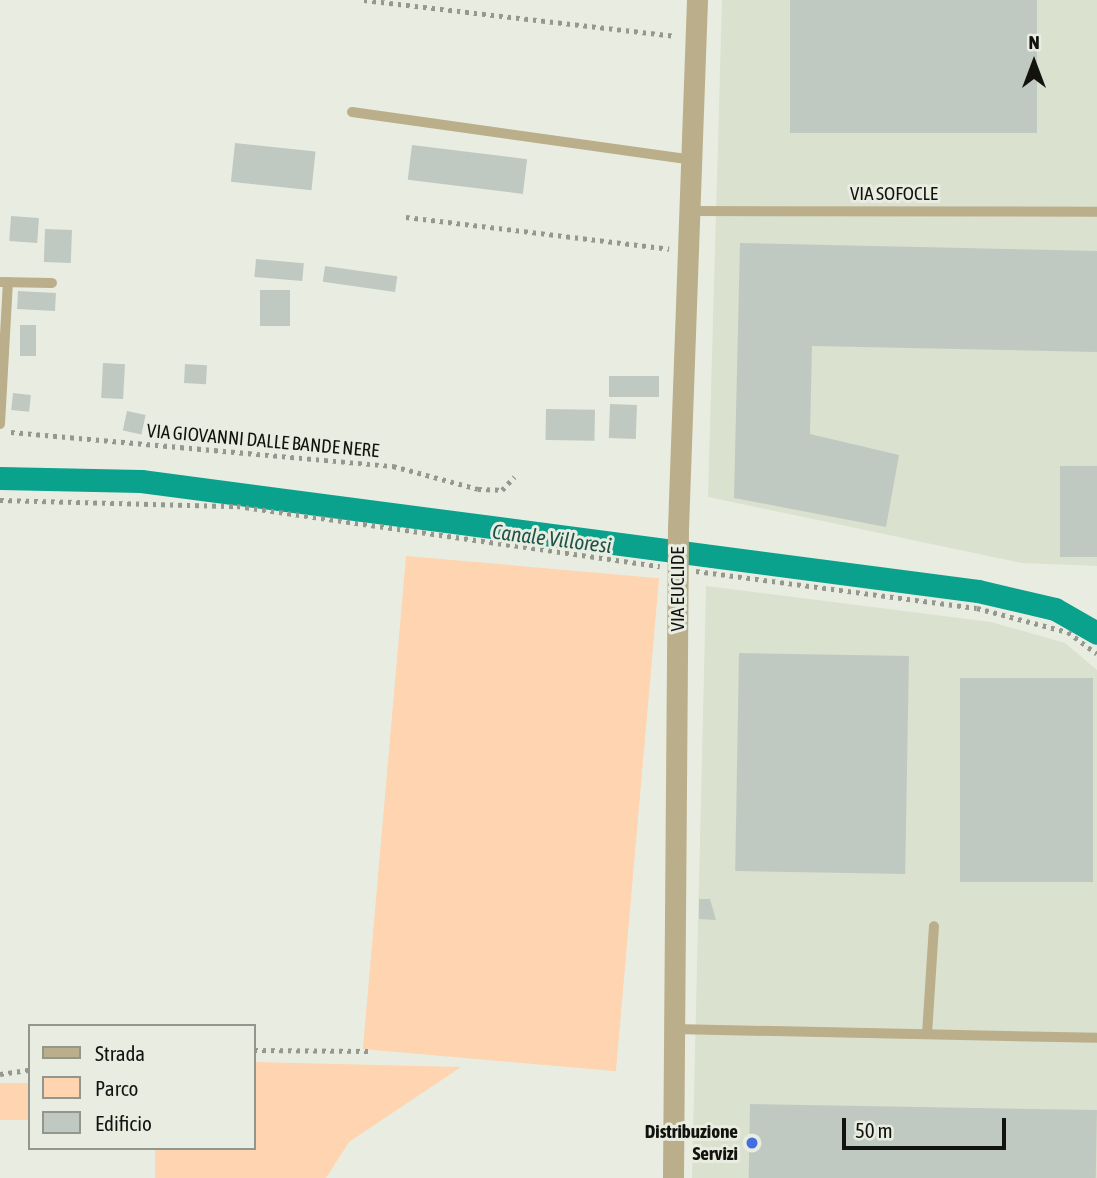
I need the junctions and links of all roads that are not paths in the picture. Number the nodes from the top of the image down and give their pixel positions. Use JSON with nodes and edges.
{"nodes":[{"id":1,"x":697,"y":0,"type":"edge"},
{"id":2,"x":352,"y":112,"type":"dead end"},
{"id":3,"x":692,"y":160,"type":"junction"},
{"id":4,"x":691,"y":211,"type":"junction"},
{"id":5,"x":1097,"y":212,"type":"edge"},
{"id":6,"x":4,"y":282,"type":"edge"},
{"id":7,"x":52,"y":284,"type":"dead end"},
{"id":8,"x":0,"y":424,"type":"edge"},
{"id":9,"x":934,"y":926,"type":"dead end"},
{"id":10,"x":674,"y":1029,"type":"junction"},
{"id":11,"x":928,"y":1034,"type":"junction"},
{"id":12,"x":1097,"y":1038,"type":"edge"},
{"id":13,"x":673,"y":1178,"type":"edge"}],
"edges":[{"from":1,"to":3,"type":"street","name":"VIA EUCLIDE"},
{"from":2,"to":3,"type":"lane"},
{"from":3,"to":4,"type":"street","name":"VIA EUCLIDE"},
{"from":4,"to":5,"type":"lane","name":"VIA SOFOCLE"},
{"from":4,"to":10,"type":"street","name":"VIA EUCLIDE"},
{"from":6,"to":7,"type":"lane"},
{"from":6,"to":8,"type":"lane"},
{"from":9,"to":11,"type":"lane"},
{"from":10,"to":11,"type":"lane"},
{"from":10,"to":13,"type":"street","name":"VIA EUCLIDE"},
{"from":11,"to":12,"type":"lane"}]}
